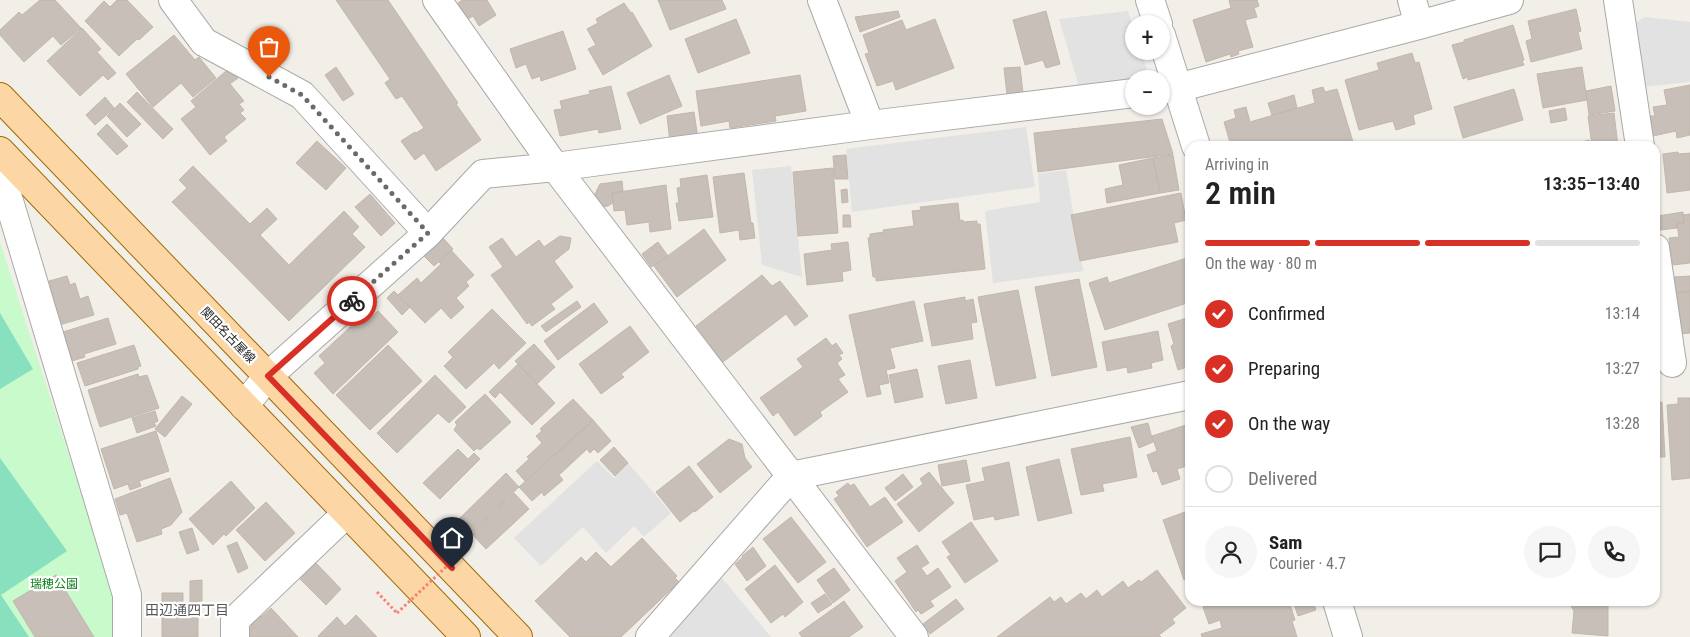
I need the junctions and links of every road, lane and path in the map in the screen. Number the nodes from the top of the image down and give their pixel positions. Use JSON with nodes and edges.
{"nodes":[{"id":1,"x":173,"y":0,"type":"edge"},
{"id":2,"x":437,"y":0,"type":"edge"},
{"id":3,"x":822,"y":0,"type":"edge"},
{"id":4,"x":1150,"y":0,"type":"edge"},
{"id":5,"x":1509,"y":0,"type":"edge"},
{"id":6,"x":1618,"y":0,"type":"edge"},
{"id":7,"x":1415,"y":13,"type":"edge"},
{"id":8,"x":1155,"y":15,"type":"edge"},
{"id":9,"x":1170,"y":88,"type":"edge"},
{"id":10,"x":1170,"y":90,"type":"edge"},
{"id":11,"x":1125,"y":94,"type":"edge"},
{"id":12,"x":0,"y":97,"type":"edge"},
{"id":13,"x":870,"y":125,"type":"junction"},
{"id":14,"x":1194,"y":141,"type":"edge"},
{"id":15,"x":1639,"y":141,"type":"edge"},
{"id":16,"x":0,"y":151,"type":"edge"},
{"id":17,"x":555,"y":167,"type":"junction"},
{"id":18,"x":0,"y":171,"type":"edge"},
{"id":19,"x":428,"y":233,"type":"junction"},
{"id":20,"x":1660,"y":282,"type":"edge"},
{"id":21,"x":1672,"y":363,"type":"edge"},
{"id":22,"x":268,"y":376,"type":"junction"},
{"id":23,"x":1185,"y":397,"type":"edge"},
{"id":24,"x":244,"y":406,"type":"junction"},
{"id":25,"x":791,"y":476,"type":"junction"},
{"id":26,"x":347,"y":513,"type":"junction"},
{"id":27,"x":462,"y":552,"type":"dead end"},
{"id":28,"x":378,"y":592,"type":"dead end"},
{"id":29,"x":1339,"y":606,"type":"edge"},
{"id":30,"x":127,"y":637,"type":"edge"},
{"id":31,"x":235,"y":637,"type":"edge"},
{"id":32,"x":466,"y":637,"type":"edge"},
{"id":33,"x":518,"y":637,"type":"edge"},
{"id":34,"x":650,"y":637,"type":"edge"},
{"id":35,"x":914,"y":637,"type":"edge"},
{"id":36,"x":1348,"y":637,"type":"edge"}],
"edges":[{"from":1,"to":19,"type":"street"},
{"from":2,"to":17,"type":"street"},
{"from":3,"to":13,"type":"street"},
{"from":4,"to":8,"type":"street"},
{"from":5,"to":7,"type":"street"},
{"from":6,"to":15,"type":"street"},
{"from":7,"to":9,"type":"street"},
{"from":10,"to":14,"type":"street"},
{"from":11,"to":13,"type":"street"},
{"from":12,"to":22,"type":"main road","name":"関田名古屋線"},
{"from":13,"to":17,"type":"street"},
{"from":16,"to":24,"type":"main road"},
{"from":17,"to":19,"type":"street"},
{"from":17,"to":25,"type":"street"},
{"from":18,"to":30,"type":"street"},
{"from":19,"to":22,"type":"street"},
{"from":20,"to":21,"type":"street"},
{"from":22,"to":24,"type":"street"},
{"from":22,"to":33,"type":"main road","name":"関田名古屋線"},
{"from":23,"to":25,"type":"street"},
{"from":24,"to":26,"type":"main road"},
{"from":25,"to":34,"type":"street"},
{"from":25,"to":35,"type":"street"},
{"from":26,"to":31,"type":"street"},
{"from":26,"to":32,"type":"main road"},
{"from":27,"to":28,"type":"path","bridge":true},
{"from":29,"to":36,"type":"street"}]}
